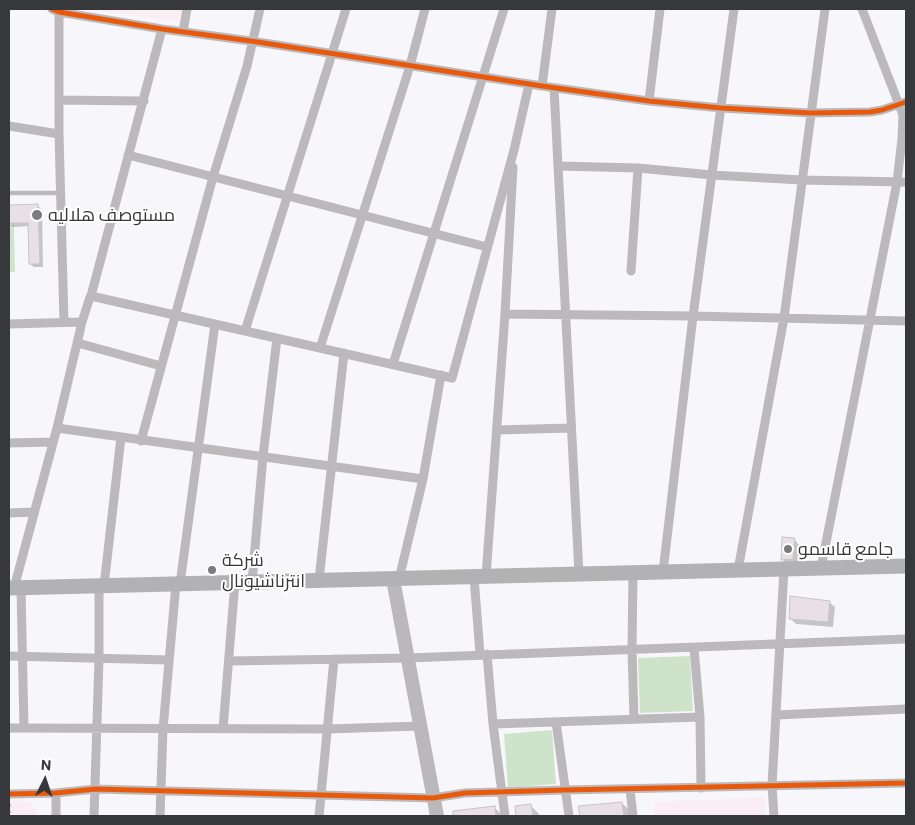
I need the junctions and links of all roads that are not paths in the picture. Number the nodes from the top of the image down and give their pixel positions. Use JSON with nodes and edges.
{"nodes":[{"id":1,"x":187,"y":9,"type":"edge"},
{"id":2,"x":260,"y":9,"type":"edge"},
{"id":3,"x":346,"y":9,"type":"edge"},
{"id":4,"x":425,"y":9,"type":"edge"},
{"id":5,"x":504,"y":9,"type":"edge"},
{"id":6,"x":552,"y":9,"type":"edge"},
{"id":7,"x":660,"y":9,"type":"edge"},
{"id":8,"x":734,"y":9,"type":"edge"},
{"id":9,"x":825,"y":9,"type":"edge"},
{"id":10,"x":862,"y":9,"type":"edge"},
{"id":11,"x":57,"y":10,"type":"edge"},
{"id":12,"x":162,"y":29,"type":"junction"},
{"id":13,"x":183,"y":32,"type":"junction"},
{"id":14,"x":251,"y":41,"type":"junction"},
{"id":15,"x":331,"y":54,"type":"junction"},
{"id":16,"x":410,"y":66,"type":"junction"},
{"id":17,"x":483,"y":77,"type":"junction"},
{"id":18,"x":529,"y":84,"type":"junction"},
{"id":19,"x":542,"y":86,"type":"junction"},
{"id":20,"x":554,"y":88,"type":"junction"},
{"id":21,"x":59,"y":100,"type":"junction"},
{"id":22,"x":144,"y":101,"type":"junction"},
{"id":23,"x":649,"y":101,"type":"junction"},
{"id":24,"x":903,"y":104,"type":"edge"},
{"id":25,"x":721,"y":108,"type":"junction"},
{"id":26,"x":810,"y":113,"type":"junction"},
{"id":27,"x":9,"y":126,"type":"edge"},
{"id":28,"x":58,"y":134,"type":"junction"},
{"id":29,"x":514,"y":150,"type":"junction"},
{"id":30,"x":128,"y":156,"type":"junction"},
{"id":31,"x":558,"y":166,"type":"junction"},
{"id":32,"x":638,"y":168,"type":"junction"},
{"id":33,"x":712,"y":175,"type":"junction"},
{"id":34,"x":213,"y":177,"type":"junction"},
{"id":35,"x":801,"y":180,"type":"junction"},
{"id":36,"x":902,"y":182,"type":"edge"},
{"id":37,"x":9,"y":193,"type":"edge"},
{"id":38,"x":60,"y":193,"type":"junction"},
{"id":39,"x":288,"y":196,"type":"junction"},
{"id":40,"x":363,"y":215,"type":"junction"},
{"id":41,"x":435,"y":233,"type":"junction"},
{"id":42,"x":487,"y":246,"type":"junction"},
{"id":43,"x":631,"y":271,"type":"dead end"},
{"id":44,"x":91,"y":296,"type":"junction"},
{"id":45,"x":505,"y":314,"type":"junction"},
{"id":46,"x":174,"y":315,"type":"junction"},
{"id":47,"x":565,"y":316,"type":"junction"},
{"id":48,"x":693,"y":316,"type":"junction"},
{"id":49,"x":784,"y":318,"type":"junction"},
{"id":50,"x":869,"y":320,"type":"junction"},
{"id":51,"x":906,"y":321,"type":"edge"},
{"id":52,"x":64,"y":322,"type":"junction"},
{"id":53,"x":82,"y":322,"type":"junction"},
{"id":54,"x":9,"y":324,"type":"edge"},
{"id":55,"x":215,"y":324,"type":"junction"},
{"id":56,"x":245,"y":331,"type":"junction"},
{"id":57,"x":277,"y":338,"type":"junction"},
{"id":58,"x":78,"y":343,"type":"junction"},
{"id":59,"x":320,"y":348,"type":"junction"},
{"id":60,"x":344,"y":353,"type":"junction"},
{"id":61,"x":393,"y":364,"type":"junction"},
{"id":62,"x":160,"y":366,"type":"junction"},
{"id":63,"x":441,"y":375,"type":"junction"},
{"id":64,"x":57,"y":428,"type":"junction"},
{"id":65,"x":570,"y":428,"type":"junction"},
{"id":66,"x":497,"y":430,"type":"junction"},
{"id":67,"x":121,"y":437,"type":"junction"},
{"id":68,"x":141,"y":440,"type":"junction"},
{"id":69,"x":52,"y":442,"type":"junction"},
{"id":70,"x":9,"y":444,"type":"edge"},
{"id":71,"x":199,"y":448,"type":"junction"},
{"id":72,"x":263,"y":456,"type":"junction"},
{"id":73,"x":332,"y":465,"type":"junction"},
{"id":74,"x":422,"y":478,"type":"junction"},
{"id":75,"x":34,"y":512,"type":"junction"},
{"id":76,"x":9,"y":513,"type":"edge"},
{"id":77,"x":906,"y":566,"type":"edge"},
{"id":78,"x":822,"y":568,"type":"junction"},
{"id":79,"x":784,"y":569,"type":"junction"},
{"id":80,"x":738,"y":570,"type":"junction"},
{"id":81,"x":663,"y":572,"type":"junction"},
{"id":82,"x":633,"y":573,"type":"junction"},
{"id":83,"x":579,"y":574,"type":"junction"},
{"id":84,"x":480,"y":576,"type":"junction"},
{"id":85,"x":396,"y":579,"type":"junction"},
{"id":86,"x":319,"y":580,"type":"junction"},
{"id":87,"x":235,"y":582,"type":"junction"},
{"id":88,"x":252,"y":582,"type":"junction"},
{"id":89,"x":178,"y":584,"type":"junction"},
{"id":90,"x":102,"y":586,"type":"junction"},
{"id":91,"x":14,"y":588,"type":"edge"},
{"id":92,"x":906,"y":640,"type":"edge"},
{"id":93,"x":779,"y":645,"type":"junction"},
{"id":94,"x":694,"y":648,"type":"junction"},
{"id":95,"x":632,"y":649,"type":"junction"},
{"id":96,"x":484,"y":654,"type":"junction"},
{"id":97,"x":9,"y":656,"type":"edge"},
{"id":98,"x":22,"y":657,"type":"junction"},
{"id":99,"x":99,"y":658,"type":"junction"},
{"id":100,"x":408,"y":658,"type":"junction"},
{"id":101,"x":334,"y":659,"type":"junction"},
{"id":102,"x":170,"y":660,"type":"junction"},
{"id":103,"x":228,"y":661,"type":"junction"},
{"id":104,"x":906,"y":709,"type":"edge"},
{"id":105,"x":777,"y":715,"type":"junction"},
{"id":106,"x":700,"y":717,"type":"junction"},
{"id":107,"x":634,"y":719,"type":"junction"},
{"id":108,"x":556,"y":722,"type":"junction"},
{"id":109,"x":493,"y":724,"type":"junction"},
{"id":110,"x":420,"y":726,"type":"junction"},
{"id":111,"x":9,"y":728,"type":"edge"},
{"id":112,"x":24,"y":728,"type":"junction"},
{"id":113,"x":96,"y":729,"type":"junction"},
{"id":114,"x":163,"y":729,"type":"junction"},
{"id":115,"x":223,"y":729,"type":"junction"},
{"id":116,"x":328,"y":729,"type":"junction"},
{"id":117,"x":906,"y":783,"type":"edge"},
{"id":118,"x":772,"y":785,"type":"junction"},
{"id":119,"x":701,"y":788,"type":"junction"},
{"id":120,"x":95,"y":789,"type":"junction"},
{"id":121,"x":630,"y":789,"type":"junction"},
{"id":122,"x":564,"y":790,"type":"junction"},
{"id":123,"x":160,"y":791,"type":"junction"},
{"id":124,"x":501,"y":792,"type":"junction"},
{"id":125,"x":56,"y":793,"type":"junction"},
{"id":126,"x":9,"y":794,"type":"edge"},
{"id":127,"x":320,"y":795,"type":"junction"},
{"id":128,"x":433,"y":798,"type":"junction"},
{"id":129,"x":56,"y":816,"type":"edge"},
{"id":130,"x":94,"y":816,"type":"edge"},
{"id":131,"x":160,"y":816,"type":"edge"},
{"id":132,"x":319,"y":816,"type":"edge"},
{"id":133,"x":437,"y":816,"type":"edge"},
{"id":134,"x":505,"y":816,"type":"edge"},
{"id":135,"x":569,"y":816,"type":"edge"},
{"id":136,"x":633,"y":816,"type":"edge"},
{"id":137,"x":774,"y":816,"type":"edge"}],
"edges":[{"from":1,"to":13,"type":"street"},
{"from":2,"to":14,"type":"street"},
{"from":3,"to":15,"type":"street"},
{"from":4,"to":16,"type":"street"},
{"from":5,"to":17,"type":"street"},
{"from":6,"to":19,"type":"street"},
{"from":7,"to":23,"type":"street"},
{"from":8,"to":25,"type":"street"},
{"from":9,"to":26,"type":"street"},
{"from":10,"to":24,"type":"street"},
{"from":11,"to":12,"type":"street"},
{"from":11,"to":21,"type":"street"},
{"from":12,"to":13,"type":"street"},
{"from":12,"to":22,"type":"street"},
{"from":13,"to":14,"type":"street"},
{"from":14,"to":15,"type":"street"},
{"from":14,"to":34,"type":"street"},
{"from":15,"to":16,"type":"street"},
{"from":15,"to":39,"type":"street"},
{"from":16,"to":17,"type":"street"},
{"from":16,"to":40,"type":"street"},
{"from":17,"to":18,"type":"street"},
{"from":17,"to":41,"type":"street"},
{"from":18,"to":19,"type":"street"},
{"from":18,"to":29,"type":"street"},
{"from":19,"to":20,"type":"street"},
{"from":20,"to":23,"type":"street"},
{"from":20,"to":31,"type":"street"},
{"from":21,"to":22,"type":"street"},
{"from":21,"to":28,"type":"street"},
{"from":22,"to":30,"type":"street"},
{"from":23,"to":25,"type":"street"},
{"from":24,"to":26,"type":"street"},
{"from":24,"to":36,"type":"street"},
{"from":25,"to":26,"type":"street"},
{"from":25,"to":33,"type":"street"},
{"from":26,"to":35,"type":"street"},
{"from":27,"to":28,"type":"street"},
{"from":28,"to":38,"type":"street"},
{"from":29,"to":42,"type":"street"},
{"from":29,"to":45,"type":"street"},
{"from":30,"to":34,"type":"street"},
{"from":30,"to":44,"type":"street"},
{"from":31,"to":32,"type":"street"},
{"from":31,"to":47,"type":"street"},
{"from":32,"to":33,"type":"street"},
{"from":32,"to":43,"type":"street"},
{"from":33,"to":35,"type":"street"},
{"from":33,"to":48,"type":"street"},
{"from":34,"to":39,"type":"street"},
{"from":34,"to":46,"type":"street"},
{"from":35,"to":36,"type":"street"},
{"from":35,"to":49,"type":"street"},
{"from":36,"to":50,"type":"street"},
{"from":37,"to":38,"type":"lane"},
{"from":38,"to":52,"type":"street"},
{"from":39,"to":40,"type":"street"},
{"from":39,"to":56,"type":"street"},
{"from":40,"to":41,"type":"street"},
{"from":40,"to":59,"type":"street"},
{"from":41,"to":42,"type":"street"},
{"from":41,"to":61,"type":"street"},
{"from":42,"to":63,"type":"street"},
{"from":44,"to":46,"type":"street"},
{"from":44,"to":53,"type":"street"},
{"from":45,"to":47,"type":"street"},
{"from":45,"to":66,"type":"street"},
{"from":46,"to":55,"type":"street"},
{"from":46,"to":62,"type":"street"},
{"from":47,"to":48,"type":"street"},
{"from":47,"to":65,"type":"street"},
{"from":48,"to":49,"type":"street"},
{"from":48,"to":81,"type":"street"},
{"from":49,"to":50,"type":"street"},
{"from":49,"to":80,"type":"street"},
{"from":50,"to":51,"type":"street"},
{"from":50,"to":78,"type":"street"},
{"from":52,"to":53,"type":"street"},
{"from":52,"to":54,"type":"street"},
{"from":53,"to":58,"type":"street"},
{"from":55,"to":56,"type":"street"},
{"from":55,"to":71,"type":"street"},
{"from":56,"to":57,"type":"street"},
{"from":57,"to":59,"type":"street"},
{"from":57,"to":72,"type":"street"},
{"from":58,"to":62,"type":"street"},
{"from":58,"to":64,"type":"street"},
{"from":59,"to":60,"type":"street"},
{"from":60,"to":61,"type":"street"},
{"from":60,"to":73,"type":"street"},
{"from":61,"to":63,"type":"street"},
{"from":62,"to":68,"type":"street"},
{"from":63,"to":74,"type":"street"},
{"from":64,"to":67,"type":"street"},
{"from":64,"to":69,"type":"street"},
{"from":65,"to":66,"type":"street"},
{"from":65,"to":83,"type":"street"},
{"from":66,"to":84,"type":"street"},
{"from":67,"to":68,"type":"street"},
{"from":67,"to":90,"type":"street"},
{"from":68,"to":71,"type":"street"},
{"from":69,"to":70,"type":"street"},
{"from":69,"to":75,"type":"street"},
{"from":71,"to":72,"type":"street"},
{"from":71,"to":89,"type":"street"},
{"from":72,"to":73,"type":"street"},
{"from":72,"to":88,"type":"street"},
{"from":73,"to":74,"type":"street"},
{"from":73,"to":86,"type":"street"},
{"from":74,"to":85,"type":"street"},
{"from":75,"to":76,"type":"street"},
{"from":75,"to":91,"type":"street"},
{"from":77,"to":78,"type":"main road"},
{"from":78,"to":79,"type":"main road"},
{"from":79,"to":80,"type":"main road"},
{"from":79,"to":93,"type":"street"},
{"from":80,"to":81,"type":"main road"},
{"from":81,"to":82,"type":"main road"},
{"from":82,"to":83,"type":"main road"},
{"from":82,"to":95,"type":"street"},
{"from":83,"to":84,"type":"main road"},
{"from":84,"to":85,"type":"main road"},
{"from":84,"to":96,"type":"street"},
{"from":85,"to":86,"type":"main road"},
{"from":85,"to":100,"type":"street"},
{"from":86,"to":88,"type":"main road"},
{"from":87,"to":88,"type":"main road"},
{"from":87,"to":89,"type":"main road"},
{"from":87,"to":103,"type":"street"},
{"from":89,"to":90,"type":"main road"},
{"from":89,"to":102,"type":"street"},
{"from":90,"to":91,"type":"main road"},
{"from":90,"to":99,"type":"street"},
{"from":91,"to":98,"type":"street"},
{"from":92,"to":93,"type":"street"},
{"from":93,"to":94,"type":"street"},
{"from":93,"to":105,"type":"street"},
{"from":94,"to":95,"type":"street"},
{"from":94,"to":106,"type":"street"},
{"from":95,"to":96,"type":"street"},
{"from":95,"to":107,"type":"street"},
{"from":96,"to":100,"type":"street"},
{"from":96,"to":109,"type":"street"},
{"from":97,"to":98,"type":"street"},
{"from":98,"to":99,"type":"street"},
{"from":98,"to":112,"type":"street"},
{"from":99,"to":102,"type":"street"},
{"from":99,"to":113,"type":"street"},
{"from":100,"to":101,"type":"street"},
{"from":100,"to":110,"type":"street"},
{"from":101,"to":103,"type":"street"},
{"from":101,"to":116,"type":"street"},
{"from":102,"to":114,"type":"street"},
{"from":103,"to":115,"type":"street"},
{"from":104,"to":105,"type":"street"},
{"from":105,"to":118,"type":"street"},
{"from":106,"to":107,"type":"street"},
{"from":106,"to":119,"type":"street"},
{"from":107,"to":108,"type":"street"},
{"from":108,"to":109,"type":"street"},
{"from":108,"to":122,"type":"street"},
{"from":109,"to":124,"type":"street"},
{"from":110,"to":116,"type":"street"},
{"from":110,"to":128,"type":"street"},
{"from":111,"to":112,"type":"street"},
{"from":112,"to":113,"type":"street"},
{"from":113,"to":114,"type":"street"},
{"from":113,"to":120,"type":"street"},
{"from":114,"to":115,"type":"street"},
{"from":114,"to":123,"type":"street"},
{"from":115,"to":116,"type":"street"},
{"from":116,"to":127,"type":"street"},
{"from":117,"to":118,"type":"street"},
{"from":118,"to":119,"type":"street"},
{"from":118,"to":137,"type":"street"},
{"from":119,"to":121,"type":"street"},
{"from":120,"to":123,"type":"street"},
{"from":120,"to":125,"type":"street"},
{"from":120,"to":130,"type":"street"},
{"from":121,"to":122,"type":"street"},
{"from":121,"to":136,"type":"street"},
{"from":122,"to":124,"type":"street"},
{"from":122,"to":135,"type":"street"},
{"from":123,"to":127,"type":"street"},
{"from":123,"to":131,"type":"street"},
{"from":124,"to":128,"type":"street"},
{"from":124,"to":134,"type":"street"},
{"from":125,"to":126,"type":"street"},
{"from":125,"to":129,"type":"street"},
{"from":127,"to":128,"type":"street"},
{"from":127,"to":132,"type":"street"},
{"from":128,"to":133,"type":"street"}]}
